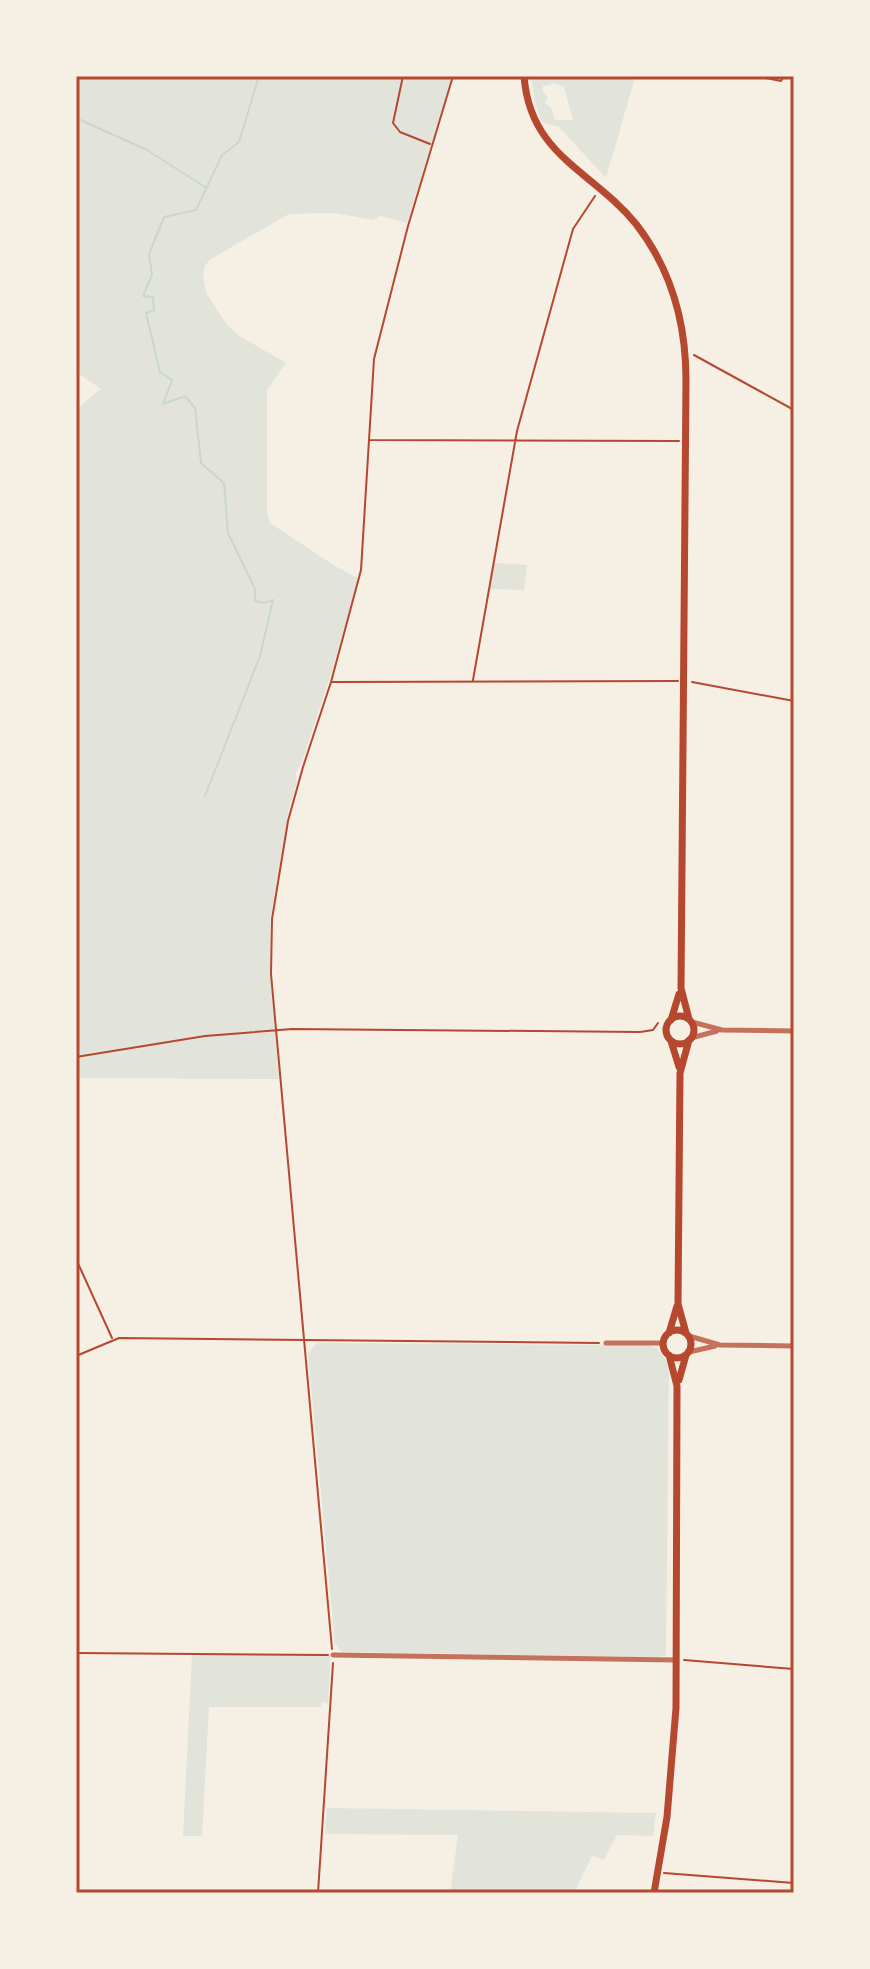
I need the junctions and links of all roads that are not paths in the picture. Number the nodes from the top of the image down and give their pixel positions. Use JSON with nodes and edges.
{"nodes":[{"id":1,"x":524,"y":76,"type":"edge"},
{"id":2,"x":681,"y":988,"type":"junction"},
{"id":3,"x":671,"y":1020,"type":"junction"},
{"id":4,"x":690,"y":1021,"type":"junction"},
{"id":5,"x":722,"y":1030,"type":"junction"},
{"id":6,"x":794,"y":1031,"type":"edge"},
{"id":7,"x":671,"y":1039,"type":"junction"},
{"id":8,"x":690,"y":1039,"type":"junction"},
{"id":9,"x":680,"y":1073,"type":"junction"},
{"id":10,"x":678,"y":1304,"type":"junction"},
{"id":11,"x":669,"y":1333,"type":"junction"},
{"id":12,"x":687,"y":1335,"type":"junction"},
{"id":13,"x":606,"y":1343,"type":"road end"},
{"id":14,"x":663,"y":1343,"type":"junction"},
{"id":15,"x":720,"y":1345,"type":"junction"},
{"id":16,"x":794,"y":1346,"type":"edge"},
{"id":17,"x":687,"y":1353,"type":"junction"},
{"id":18,"x":669,"y":1355,"type":"junction"},
{"id":19,"x":677,"y":1386,"type":"junction"},
{"id":20,"x":333,"y":1655,"type":"road end"},
{"id":21,"x":676,"y":1660,"type":"junction"},
{"id":22,"x":654,"y":1893,"type":"edge"}],
"edges":[{"from":1,"to":2,"type":"main road"},
{"from":2,"to":3,"type":"main road"},
{"from":2,"to":4,"type":"main road"},
{"from":3,"to":4,"type":"main road"},
{"from":3,"to":7,"type":"main road"},
{"from":4,"to":5,"type":"street"},
{"from":4,"to":8,"type":"main road"},
{"from":5,"to":6,"type":"street"},
{"from":5,"to":8,"type":"street"},
{"from":7,"to":8,"type":"main road"},
{"from":7,"to":9,"type":"main road"},
{"from":8,"to":9,"type":"main road"},
{"from":9,"to":10,"type":"main road"},
{"from":10,"to":11,"type":"main road"},
{"from":10,"to":12,"type":"main road"},
{"from":11,"to":12,"type":"main road"},
{"from":11,"to":14,"type":"main road"},
{"from":12,"to":15,"type":"street"},
{"from":12,"to":17,"type":"main road"},
{"from":13,"to":14,"type":"street"},
{"from":14,"to":18,"type":"main road"},
{"from":15,"to":16,"type":"street"},
{"from":15,"to":17,"type":"street"},
{"from":17,"to":18,"type":"main road"},
{"from":17,"to":19,"type":"main road"},
{"from":18,"to":19,"type":"main road"},
{"from":19,"to":21,"type":"main road"},
{"from":20,"to":21,"type":"street"},
{"from":21,"to":22,"type":"main road"}]}
